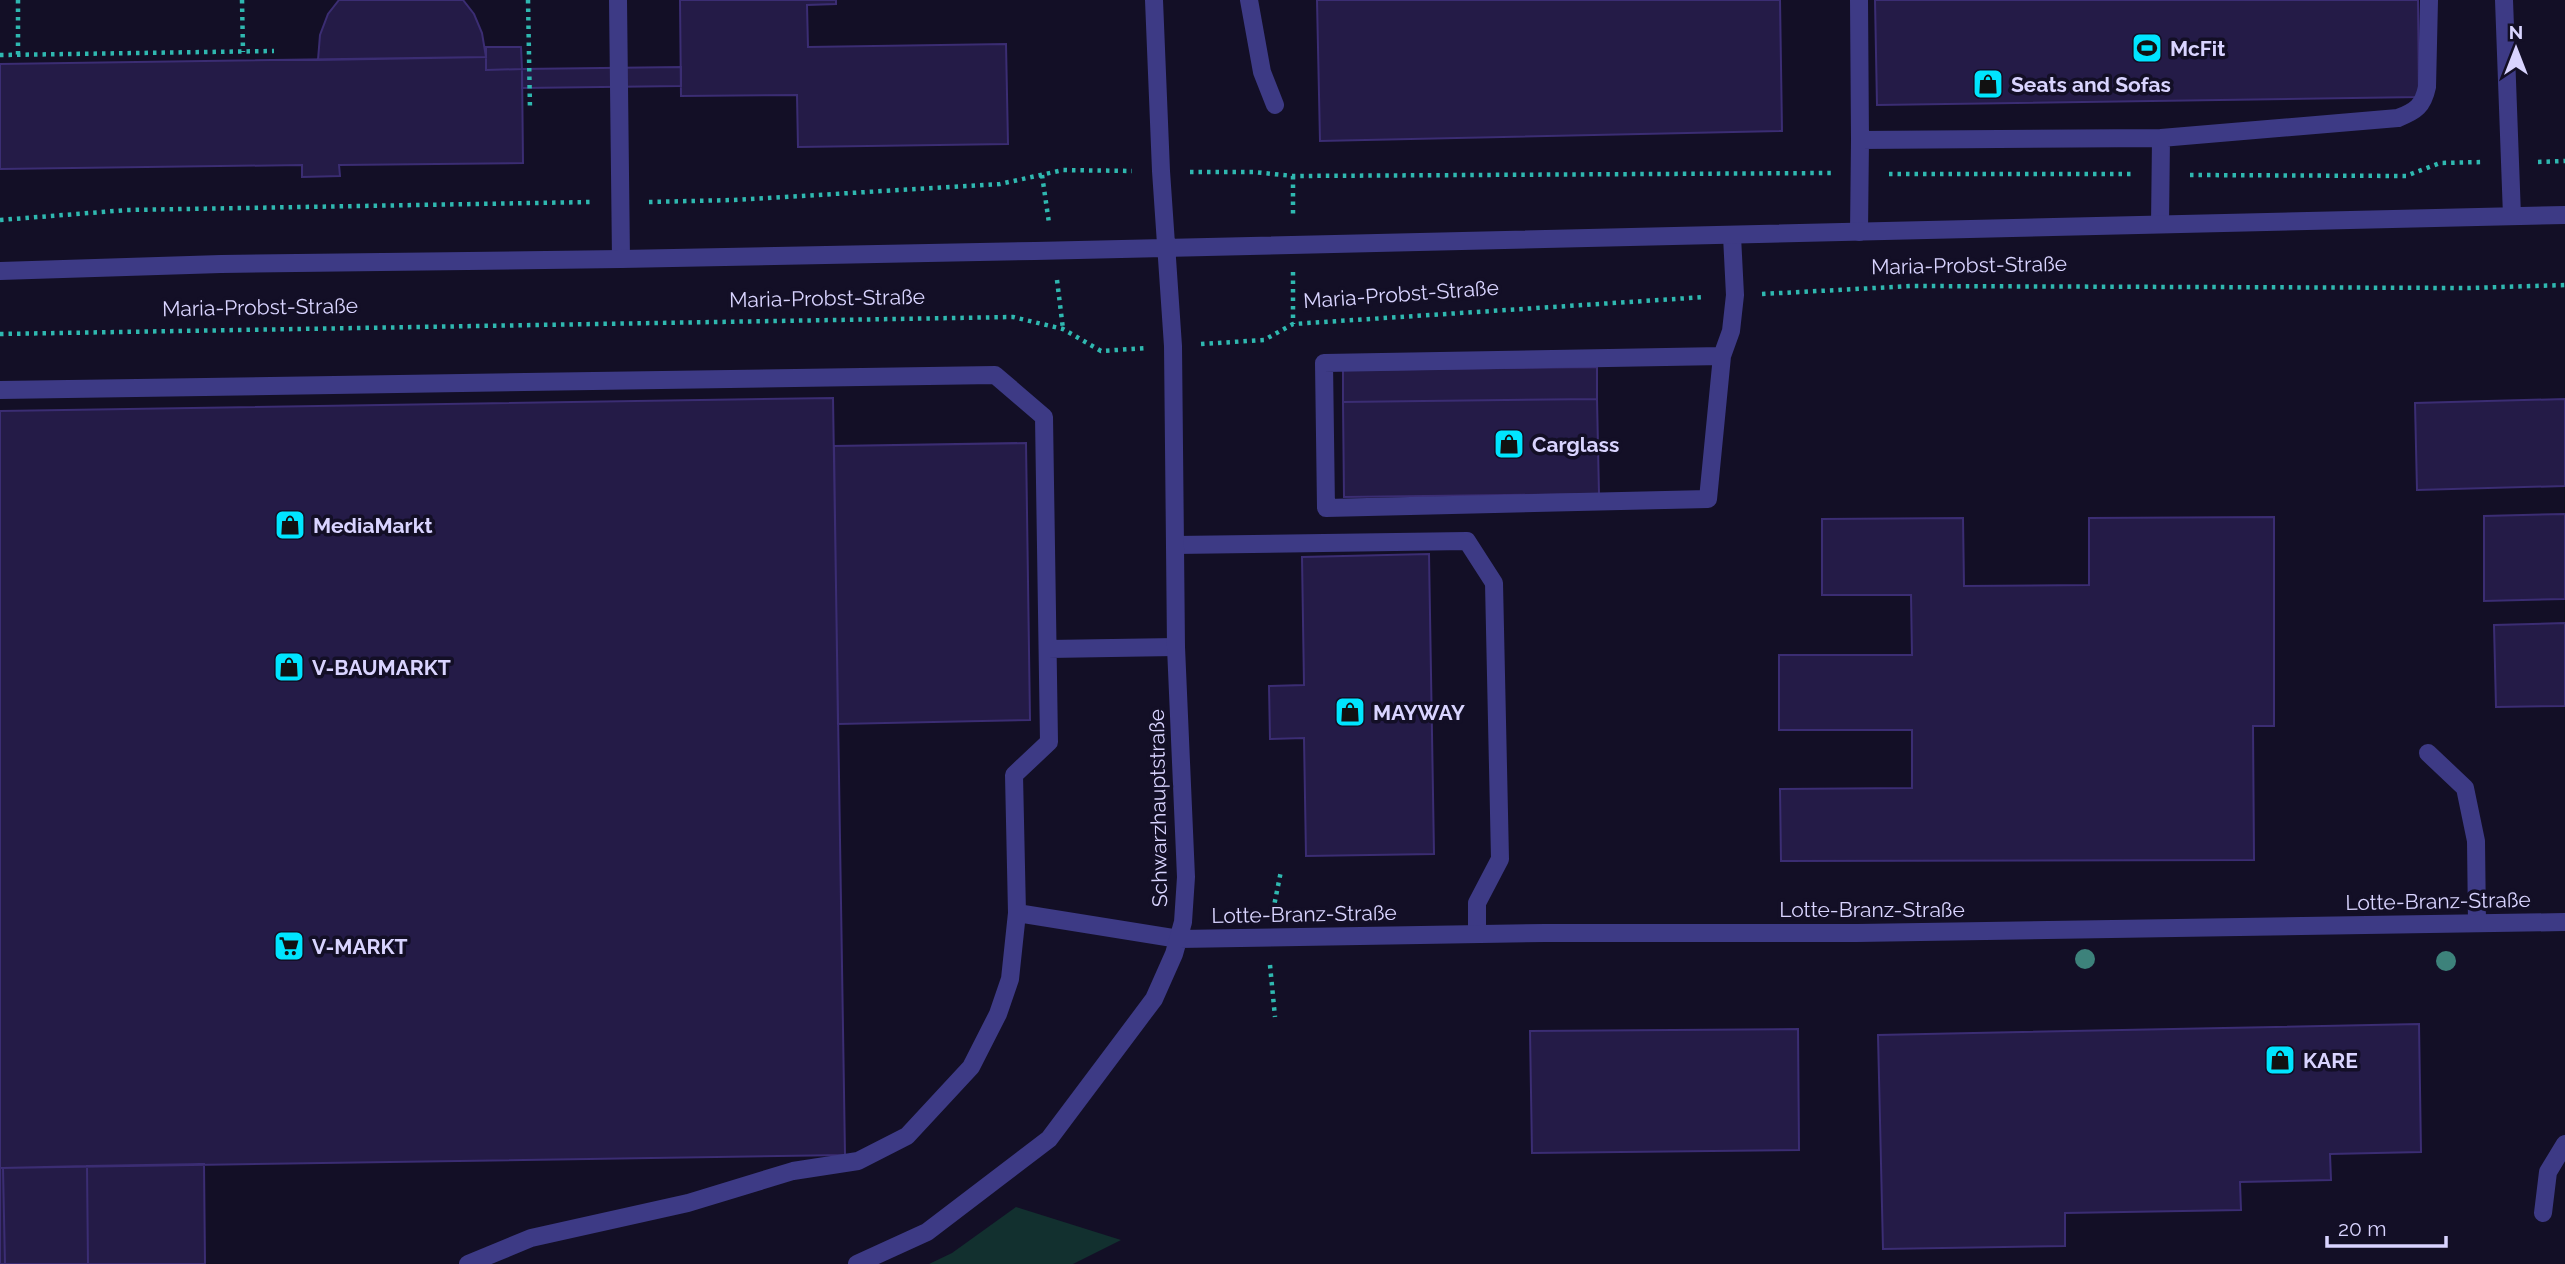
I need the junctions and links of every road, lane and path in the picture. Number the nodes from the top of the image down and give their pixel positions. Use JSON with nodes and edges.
{"nodes":[{"id":1,"x":18,"y":0,"type":"edge"},
{"id":2,"x":242,"y":0,"type":"edge"},
{"id":3,"x":528,"y":0,"type":"edge"},
{"id":4,"x":618,"y":0,"type":"edge"},
{"id":5,"x":1154,"y":0,"type":"edge"},
{"id":6,"x":1249,"y":0,"type":"edge"},
{"id":7,"x":1859,"y":0,"type":"edge"},
{"id":8,"x":2429,"y":0,"type":"edge"},
{"id":9,"x":2504,"y":0,"type":"edge"},
{"id":10,"x":274,"y":51,"type":"dead end"},
{"id":11,"x":243,"y":52,"type":"junction"},
{"id":12,"x":0,"y":55,"type":"edge"},
{"id":13,"x":18,"y":55,"type":"junction"},
{"id":14,"x":1275,"y":105,"type":"dead end"},
{"id":15,"x":530,"y":110,"type":"dead end"},
{"id":16,"x":2161,"y":138,"type":"junction"},
{"id":17,"x":1860,"y":140,"type":"junction"},
{"id":18,"x":2565,"y":161,"type":"edge"},
{"id":19,"x":2509,"y":162,"type":"junction"},
{"id":20,"x":1161,"y":171,"type":"junction"},
{"id":21,"x":1860,"y":174,"type":"junction"},
{"id":22,"x":2160,"y":174,"type":"junction"},
{"id":23,"x":621,"y":202,"type":"junction"},
{"id":24,"x":2565,"y":215,"type":"edge"},
{"id":25,"x":2512,"y":216,"type":"junction"},
{"id":26,"x":0,"y":220,"type":"edge"},
{"id":27,"x":2160,"y":225,"type":"junction"},
{"id":28,"x":1859,"y":232,"type":"junction"},
{"id":29,"x":1732,"y":236,"type":"junction"},
{"id":30,"x":1167,"y":247,"type":"junction"},
{"id":31,"x":621,"y":259,"type":"junction"},
{"id":32,"x":0,"y":271,"type":"edge"},
{"id":33,"x":2565,"y":285,"type":"edge"},
{"id":34,"x":1735,"y":295,"type":"junction"},
{"id":35,"x":0,"y":334,"type":"edge"},
{"id":36,"x":1173,"y":346,"type":"junction"},
{"id":37,"x":1722,"y":356,"type":"junction"},
{"id":38,"x":0,"y":390,"type":"edge"},
{"id":39,"x":1175,"y":545,"type":"junction"},
{"id":40,"x":1176,"y":647,"type":"junction"},
{"id":41,"x":1048,"y":649,"type":"junction"},
{"id":42,"x":2428,"y":753,"type":"dead end"},
{"id":43,"x":1017,"y":914,"type":"junction"},
{"id":44,"x":2565,"y":922,"type":"edge"},
{"id":45,"x":2476,"y":923,"type":"junction"},
{"id":46,"x":1477,"y":934,"type":"junction"},
{"id":47,"x":1178,"y":939,"type":"junction"},
{"id":48,"x":2565,"y":1144,"type":"edge"},
{"id":49,"x":2543,"y":1213,"type":"dead end"},
{"id":50,"x":468,"y":1264,"type":"edge"},
{"id":51,"x":857,"y":1264,"type":"edge"}],
"edges":[{"from":1,"to":13,"type":"path"},
{"from":2,"to":11,"type":"path"},
{"from":3,"to":15,"type":"path"},
{"from":4,"to":23,"type":"street"},
{"from":5,"to":20,"type":"street","name":"Schwarzhauptstraße"},
{"from":6,"to":14,"type":"street"},
{"from":7,"to":17,"type":"street"},
{"from":8,"to":16,"type":"street"},
{"from":9,"to":19,"type":"street"},
{"from":10,"to":11,"type":"path"},
{"from":11,"to":13,"type":"path"},
{"from":12,"to":13,"type":"path"},
{"from":16,"to":17,"type":"street"},
{"from":16,"to":22,"type":"street"},
{"from":17,"to":21,"type":"street"},
{"from":18,"to":19,"type":"path"},
{"from":19,"to":22,"type":"path"},
{"from":19,"to":25,"type":"street"},
{"from":20,"to":21,"type":"path"},
{"from":20,"to":23,"type":"path"},
{"from":20,"to":30,"type":"street","name":"Schwarzhauptstraße"},
{"from":21,"to":22,"type":"path"},
{"from":21,"to":28,"type":"street"},
{"from":22,"to":27,"type":"street"},
{"from":23,"to":26,"type":"path"},
{"from":23,"to":31,"type":"street"},
{"from":24,"to":25,"type":"street","name":"Maria-Probst-Straße"},
{"from":25,"to":27,"type":"street","name":"Maria-Probst-Straße"},
{"from":27,"to":28,"type":"street","name":"Maria-Probst-Straße"},
{"from":28,"to":29,"type":"street","name":"Maria-Probst-Straße"},
{"from":29,"to":30,"type":"street","name":"Maria-Probst-Straße"},
{"from":29,"to":34,"type":"street"},
{"from":30,"to":31,"type":"street","name":"Maria-Probst-Straße"},
{"from":30,"to":36,"type":"street","name":"Schwarzhauptstraße"},
{"from":31,"to":32,"type":"street","name":"Maria-Probst-Straße"},
{"from":33,"to":34,"type":"path","name":"Maria-Probst-Straße"},
{"from":34,"to":36,"type":"path","name":"Maria-Probst-Straße"},
{"from":34,"to":37,"type":"street"},
{"from":35,"to":36,"type":"path","name":"Maria-Probst-Straße"},
{"from":36,"to":39,"type":"street","name":"Schwarzhauptstraße"},
{"from":37,"to":37,"type":"street"},
{"from":38,"to":41,"type":"street"},
{"from":39,"to":40,"type":"street","name":"Schwarzhauptstraße"},
{"from":39,"to":46,"type":"street"},
{"from":40,"to":41,"type":"street"},
{"from":40,"to":47,"type":"street","name":"Schwarzhauptstraße"},
{"from":41,"to":43,"type":"street"},
{"from":42,"to":45,"type":"street"},
{"from":43,"to":47,"type":"street","name":"Lotte-Branz-Straße"},
{"from":43,"to":50,"type":"street"},
{"from":44,"to":45,"type":"street","name":"Lotte-Branz-Straße"},
{"from":45,"to":46,"type":"street","name":"Lotte-Branz-Straße"},
{"from":46,"to":47,"type":"street","name":"Lotte-Branz-Straße"},
{"from":47,"to":51,"type":"street","name":"Schwarzhauptstraße"},
{"from":48,"to":49,"type":"street"}]}
